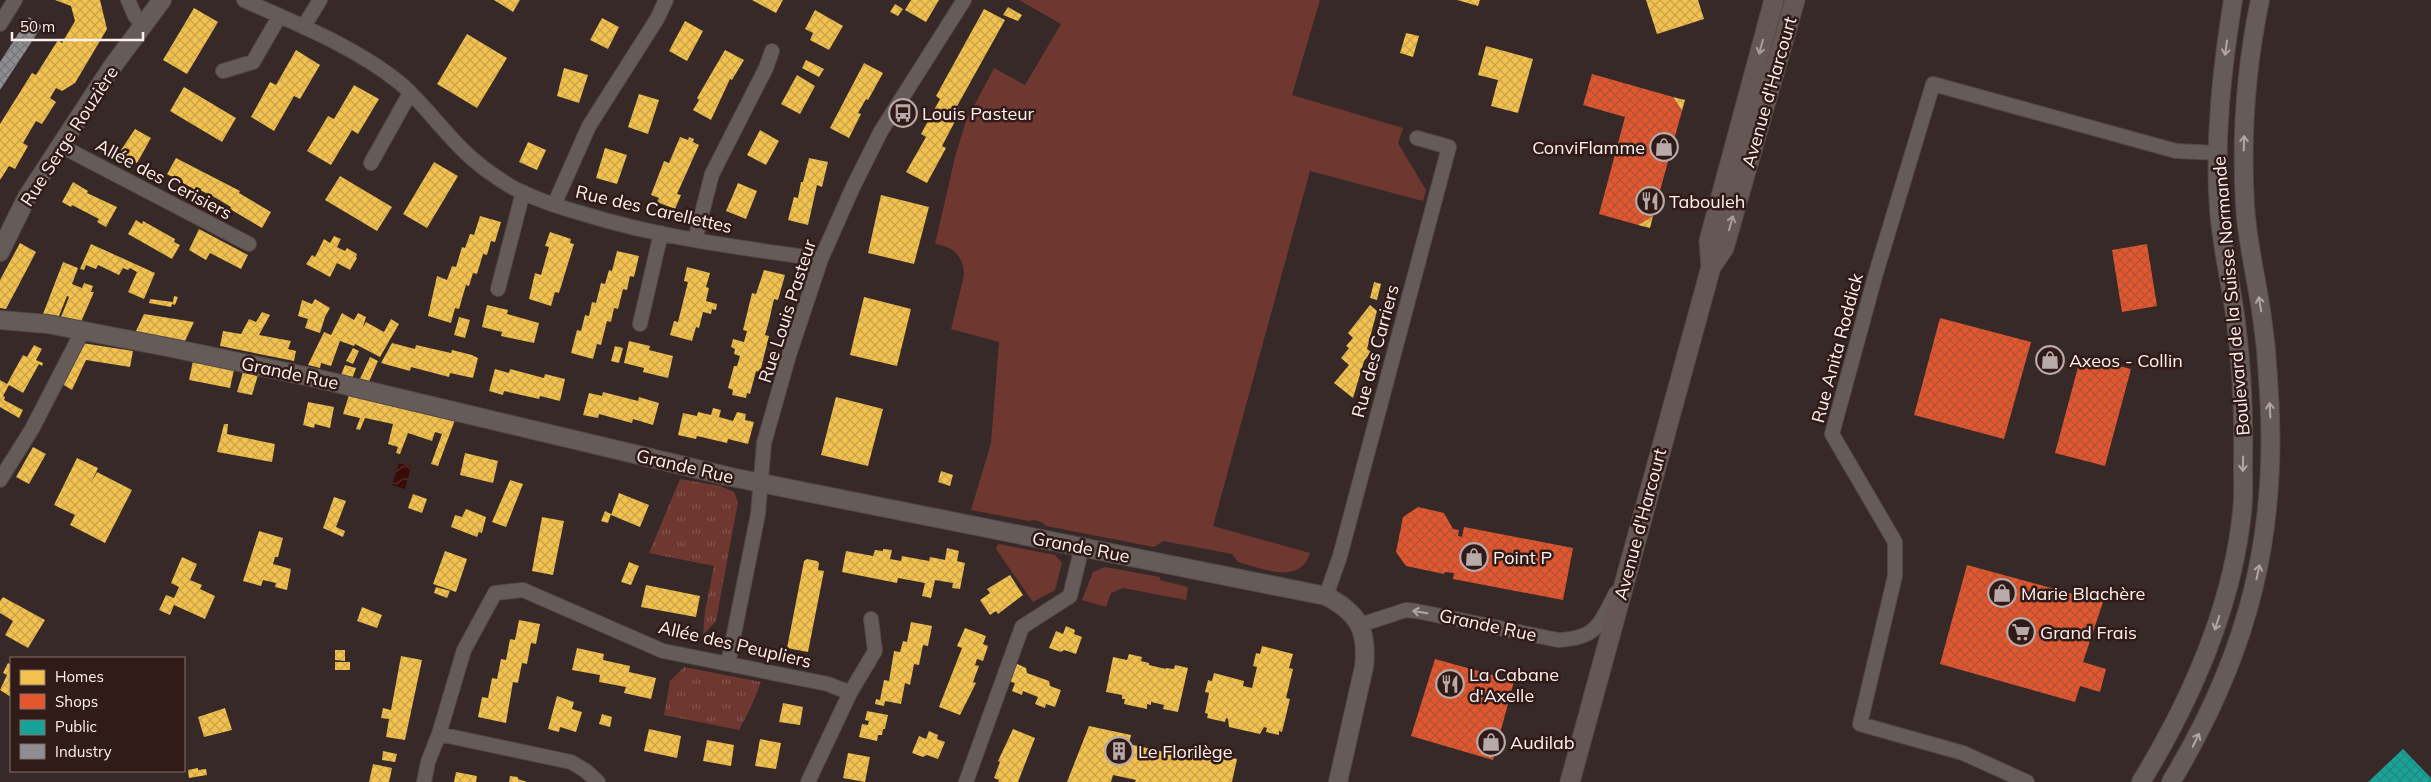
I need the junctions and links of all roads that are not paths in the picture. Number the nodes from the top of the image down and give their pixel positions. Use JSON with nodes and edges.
{"nodes":[{"id":1,"x":15,"y":0,"type":"edge"},
{"id":2,"x":128,"y":0,"type":"edge"},
{"id":3,"x":162,"y":0,"type":"edge"},
{"id":4,"x":244,"y":0,"type":"edge"},
{"id":5,"x":320,"y":0,"type":"edge"},
{"id":6,"x":666,"y":0,"type":"edge"},
{"id":7,"x":964,"y":0,"type":"edge"},
{"id":8,"x":1774,"y":0,"type":"edge"},
{"id":9,"x":1795,"y":0,"type":"edge"},
{"id":10,"x":2233,"y":0,"type":"edge"},
{"id":11,"x":2260,"y":0,"type":"edge"},
{"id":12,"x":278,"y":16,"type":"junction"},
{"id":13,"x":0,"y":24,"type":"edge"},
{"id":14,"x":144,"y":24,"type":"junction"},
{"id":15,"x":304,"y":26,"type":"junction"},
{"id":16,"x":772,"y":51,"type":"dead end"},
{"id":17,"x":224,"y":71,"type":"dead end"},
{"id":18,"x":410,"y":93,"type":"junction"},
{"id":19,"x":1417,"y":138,"type":"dead end"},
{"id":20,"x":61,"y":146,"type":"junction"},
{"id":21,"x":2218,"y":153,"type":"junction"},
{"id":22,"x":371,"y":163,"type":"dead end"},
{"id":23,"x":523,"y":192,"type":"junction"},
{"id":24,"x":554,"y":205,"type":"junction"},
{"id":25,"x":661,"y":233,"type":"junction"},
{"id":26,"x":695,"y":240,"type":"junction"},
{"id":27,"x":248,"y":244,"type":"dead end"},
{"id":28,"x":0,"y":252,"type":"edge"},
{"id":29,"x":821,"y":259,"type":"junction"},
{"id":30,"x":1711,"y":267,"type":"junction"},
{"id":31,"x":498,"y":289,"type":"dead end"},
{"id":32,"x":0,"y":320,"type":"edge"},
{"id":33,"x":640,"y":324,"type":"dead end"},
{"id":34,"x":83,"y":330,"type":"junction"},
{"id":35,"x":0,"y":480,"type":"edge"},
{"id":36,"x":760,"y":483,"type":"junction"},
{"id":37,"x":1082,"y":547,"type":"junction"},
{"id":38,"x":1627,"y":573,"type":"junction"},
{"id":39,"x":1326,"y":596,"type":"junction"},
{"id":40,"x":871,"y":619,"type":"dead end"},
{"id":41,"x":1360,"y":625,"type":"junction"},
{"id":42,"x":728,"y":664,"type":"junction"},
{"id":43,"x":850,"y":692,"type":"junction"},
{"id":44,"x":439,"y":734,"type":"junction"},
{"id":45,"x":424,"y":782,"type":"edge"},
{"id":46,"x":598,"y":782,"type":"edge"},
{"id":47,"x":808,"y":782,"type":"edge"},
{"id":48,"x":966,"y":782,"type":"edge"},
{"id":49,"x":1338,"y":782,"type":"edge"},
{"id":50,"x":1570,"y":782,"type":"edge"},
{"id":51,"x":2027,"y":782,"type":"edge"},
{"id":52,"x":2141,"y":782,"type":"edge"},
{"id":53,"x":2171,"y":782,"type":"edge"}],
"edges":[{"from":1,"to":13,"type":"street"},
{"from":2,"to":14,"type":"street"},
{"from":3,"to":14,"type":"street","name":"Rue Serge Rouzière"},
{"from":4,"to":12,"type":"street","name":"Rue des Carellettes"},
{"from":5,"to":15,"type":"street"},
{"from":6,"to":24,"type":"street"},
{"from":7,"to":29,"type":"street","name":"Rue Louis Pasteur"},
{"from":8,"to":30,"type":"main road","name":"Avenue d'Harcourt","one_way":true},
{"from":30,"to":9,"type":"main road","name":"Avenue d'Harcourt","one_way":true},
{"from":10,"to":21,"type":"street","name":"Boulevard de la Suisse Normande","one_way":true},
{"from":53,"to":11,"type":"street","name":"Boulevard de la Suisse Normande","one_way":true},
{"from":12,"to":15,"type":"street","name":"Rue des Carellettes"},
{"from":12,"to":17,"type":"street"},
{"from":14,"to":20,"type":"street","name":"Rue Serge Rouzière"},
{"from":15,"to":18,"type":"street","name":"Rue des Carellettes"},
{"from":16,"to":26,"type":"street"},
{"from":18,"to":22,"type":"street"},
{"from":18,"to":23,"type":"street","name":"Rue des Carellettes"},
{"from":19,"to":39,"type":"street","name":"Rue des Carriers"},
{"from":20,"to":27,"type":"street","name":"Allée des Cerisiers"},
{"from":20,"to":28,"type":"street","name":"Rue Serge Rouzière"},
{"from":21,"to":51,"type":"street","name":"Rue Anita Roddick"},
{"from":21,"to":52,"type":"street","name":"Boulevard de la Suisse Normande","one_way":true},
{"from":23,"to":24,"type":"street","name":"Rue des Carellettes"},
{"from":23,"to":31,"type":"street"},
{"from":24,"to":25,"type":"street","name":"Rue des Carellettes"},
{"from":25,"to":26,"type":"street","name":"Rue des Carellettes"},
{"from":25,"to":33,"type":"street"},
{"from":26,"to":29,"type":"street","name":"Rue des Carellettes"},
{"from":29,"to":36,"type":"street","name":"Rue Louis Pasteur"},
{"from":30,"to":38,"type":"main road","name":"Avenue d'Harcourt"},
{"from":32,"to":34,"type":"street","name":"Grande Rue"},
{"from":34,"to":35,"type":"street"},
{"from":34,"to":36,"type":"street","name":"Grande Rue"},
{"from":36,"to":37,"type":"street","name":"Grande Rue"},
{"from":36,"to":42,"type":"street","name":"Rue Louis Pasteur"},
{"from":37,"to":39,"type":"street","name":"Grande Rue"},
{"from":37,"to":48,"type":"street"},
{"from":38,"to":41,"type":"street","name":"Grande Rue","one_way":true},
{"from":38,"to":50,"type":"main road","name":"Avenue d'Harcourt"},
{"from":39,"to":41,"type":"street","name":"Grande Rue"},
{"from":40,"to":43,"type":"street"},
{"from":41,"to":49,"type":"street","name":"Grande Rue"},
{"from":42,"to":43,"type":"street","name":"Allée des Peupliers"},
{"from":42,"to":44,"type":"street","name":"Allée des Peupliers"},
{"from":43,"to":47,"type":"street"},
{"from":44,"to":45,"type":"street","name":"Allée des Peupliers"},
{"from":44,"to":46,"type":"street"}]}
